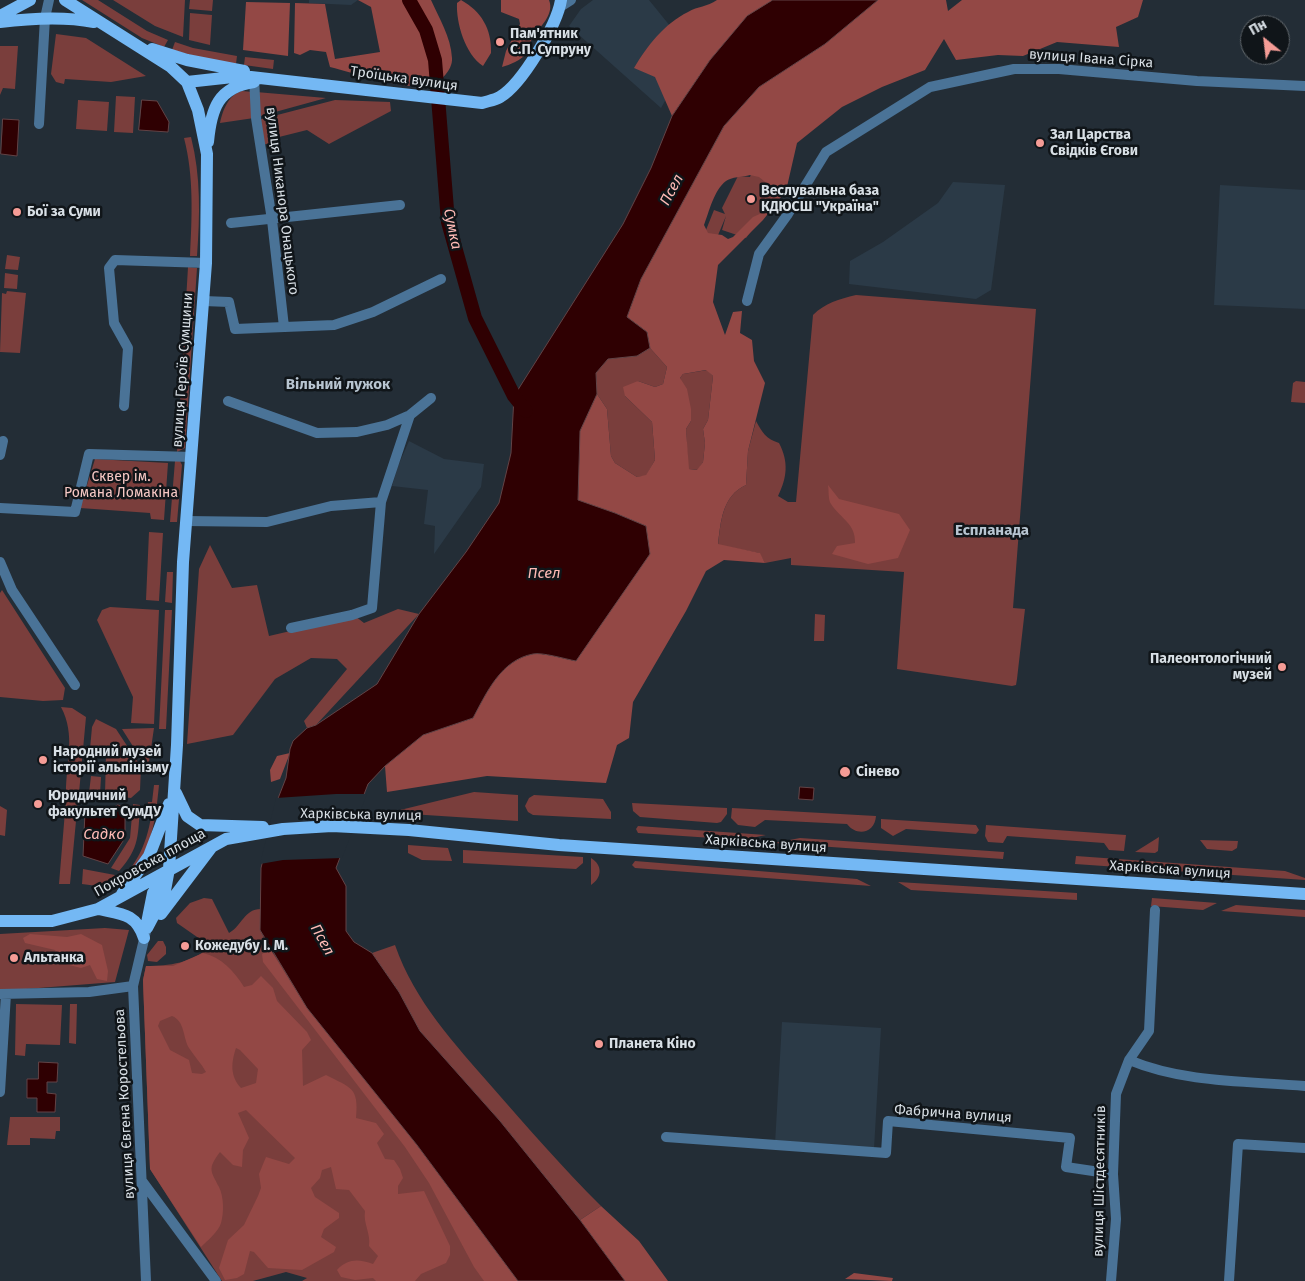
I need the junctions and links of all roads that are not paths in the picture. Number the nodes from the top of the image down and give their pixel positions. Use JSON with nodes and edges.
{"nodes":[{"id":1,"x":30,"y":0,"type":"edge"},
{"id":2,"x":49,"y":0,"type":"edge"},
{"id":3,"x":65,"y":0,"type":"edge"},
{"id":4,"x":571,"y":0,"type":"edge"},
{"id":5,"x":560,"y":4,"type":"edge"},
{"id":6,"x":0,"y":16,"type":"edge"},
{"id":7,"x":45,"y":18,"type":"junction"},
{"id":8,"x":0,"y":22,"type":"edge"},
{"id":9,"x":101,"y":23,"type":"junction"},
{"id":10,"x":135,"y":45,"type":"junction"},
{"id":11,"x":274,"y":79,"type":"junction"},
{"id":12,"x":254,"y":80,"type":"junction"},
{"id":13,"x":187,"y":82,"type":"junction"},
{"id":14,"x":1305,"y":86,"type":"edge"},
{"id":15,"x":39,"y":124,"type":"dead end"},
{"id":16,"x":207,"y":154,"type":"junction"},
{"id":17,"x":400,"y":205,"type":"dead end"},
{"id":18,"x":272,"y":220,"type":"junction"},
{"id":19,"x":230,"y":223,"type":"dead end"},
{"id":20,"x":206,"y":263,"type":"junction"},
{"id":21,"x":441,"y":279,"type":"dead end"},
{"id":22,"x":747,"y":301,"type":"dead end"},
{"id":23,"x":204,"y":302,"type":"junction"},
{"id":24,"x":284,"y":328,"type":"junction"},
{"id":25,"x":431,"y":398,"type":"dead end"},
{"id":26,"x":228,"y":401,"type":"dead end"},
{"id":27,"x":124,"y":406,"type":"dead end"},
{"id":28,"x":410,"y":415,"type":"junction"},
{"id":29,"x":3,"y":441,"type":"dead end"},
{"id":30,"x":0,"y":455,"type":"edge"},
{"id":31,"x":192,"y":458,"type":"junction"},
{"id":32,"x":380,"y":502,"type":"junction"},
{"id":33,"x":0,"y":508,"type":"edge"},
{"id":34,"x":186,"y":521,"type":"junction"},
{"id":35,"x":0,"y":562,"type":"edge"},
{"id":36,"x":291,"y":628,"type":"dead end"},
{"id":37,"x":75,"y":685,"type":"dead end"},
{"id":38,"x":174,"y":790,"type":"junction"},
{"id":39,"x":283,"y":829,"type":"junction"},
{"id":40,"x":226,"y":839,"type":"joint"},
{"id":41,"x":213,"y":845,"type":"junction"},
{"id":42,"x":169,"y":870,"type":"junction"},
{"id":43,"x":1305,"y":894,"type":"edge"},
{"id":44,"x":118,"y":899,"type":"junction"},
{"id":45,"x":98,"y":909,"type":"junction"},
{"id":46,"x":1155,"y":910,"type":"dead end"},
{"id":47,"x":0,"y":921,"type":"edge"},
{"id":48,"x":145,"y":933,"type":"junction"},
{"id":49,"x":133,"y":986,"type":"junction"},
{"id":50,"x":3,"y":994,"type":"edge"},
{"id":51,"x":1129,"y":1060,"type":"junction"},
{"id":52,"x":1305,"y":1086,"type":"edge"},
{"id":53,"x":0,"y":1092,"type":"edge"},
{"id":54,"x":666,"y":1137,"type":"dead end"},
{"id":55,"x":1305,"y":1148,"type":"edge"},
{"id":56,"x":1112,"y":1174,"type":"junction"},
{"id":57,"x":142,"y":1180,"type":"junction"},
{"id":58,"x":146,"y":1281,"type":"edge"},
{"id":59,"x":216,"y":1281,"type":"edge"},
{"id":60,"x":1111,"y":1281,"type":"edge"},
{"id":61,"x":1229,"y":1281,"type":"edge"}],
"edges":[{"from":1,"to":6,"type":"main road"},
{"from":2,"to":7,"type":"street"},
{"from":3,"to":9,"type":"main road","name":"вулиця Героїв Сумщини"},
{"from":4,"to":5,"type":"street"},
{"from":5,"to":11,"type":"main road","name":"Троїцька вулиця"},
{"from":7,"to":8,"type":"main road"},
{"from":7,"to":9,"type":"main road"},
{"from":7,"to":15,"type":"street"},
{"from":9,"to":10,"type":"main road","name":"вулиця Героїв Сумщини"},
{"from":10,"to":11,"type":"main road"},
{"from":10,"to":13,"type":"main road","name":"вулиця Героїв Сумщини"},
{"from":11,"to":12,"type":"main road","name":"Троїцька вулиця"},
{"from":12,"to":13,"type":"main road","name":"Троїцька вулиця"},
{"from":12,"to":16,"type":"main road"},
{"from":12,"to":18,"type":"street","name":"вулиця Никанора Онацького"},
{"from":13,"to":16,"type":"main road","name":"вулиця Героїв Сумщини"},
{"from":14,"to":22,"type":"street","name":"вулиця Івана Сірка"},
{"from":16,"to":20,"type":"main road","name":"вулиця Героїв Сумщини"},
{"from":17,"to":18,"type":"street"},
{"from":18,"to":19,"type":"street"},
{"from":18,"to":24,"type":"street","name":"вулиця Никанора Онацького"},
{"from":20,"to":23,"type":"main road","name":"вулиця Героїв Сумщини"},
{"from":20,"to":27,"type":"street"},
{"from":21,"to":24,"type":"street"},
{"from":23,"to":24,"type":"street"},
{"from":23,"to":31,"type":"main road","name":"вулиця Героїв Сумщини"},
{"from":25,"to":28,"type":"street"},
{"from":26,"to":28,"type":"street"},
{"from":28,"to":32,"type":"street"},
{"from":29,"to":30,"type":"street"},
{"from":31,"to":33,"type":"street"},
{"from":31,"to":34,"type":"main road","name":"вулиця Героїв Сумщини"},
{"from":32,"to":34,"type":"street"},
{"from":32,"to":36,"type":"street"},
{"from":34,"to":38,"type":"main road","name":"вулиця Героїв Сумщини"},
{"from":35,"to":37,"type":"street"},
{"from":38,"to":39,"type":"main road"},
{"from":38,"to":42,"type":"main road","name":"вулиця Героїв Сумщини"},
{"from":38,"to":44,"type":"main road"},
{"from":39,"to":40,"type":"main road","name":"Харківська вулиця"},
{"from":39,"to":43,"type":"main road","name":"Харківська вулиця"},
{"from":40,"to":41,"type":"main road","name":"Покровська площа"},
{"from":41,"to":42,"type":"main road","name":"Покровська площа"},
{"from":41,"to":48,"type":"main road"},
{"from":42,"to":44,"type":"main road","name":"Покровська площа"},
{"from":42,"to":48,"type":"main road","name":"вулиця Героїв Сумщини"},
{"from":44,"to":45,"type":"main road","name":"Покровська площа"},
{"from":45,"to":47,"type":"main road","name":"Покровська площа"},
{"from":45,"to":48,"type":"main road"},
{"from":46,"to":51,"type":"street","name":"вулиця Шістдесятників"},
{"from":48,"to":49,"type":"street","name":"вулиця Євгена Коростельова"},
{"from":49,"to":50,"type":"street"},
{"from":49,"to":57,"type":"street","name":"вулиця Євгена Коростельова"},
{"from":50,"to":53,"type":"street"},
{"from":51,"to":52,"type":"street"},
{"from":51,"to":56,"type":"street","name":"вулиця Шістдесятників"},
{"from":54,"to":56,"type":"street","name":"Фабрична вулиця"},
{"from":55,"to":61,"type":"street"},
{"from":56,"to":60,"type":"street","name":"вулиця Шістдесятників"},
{"from":57,"to":58,"type":"street","name":"вулиця Євгена Коростельова"},
{"from":57,"to":59,"type":"street"}]}
